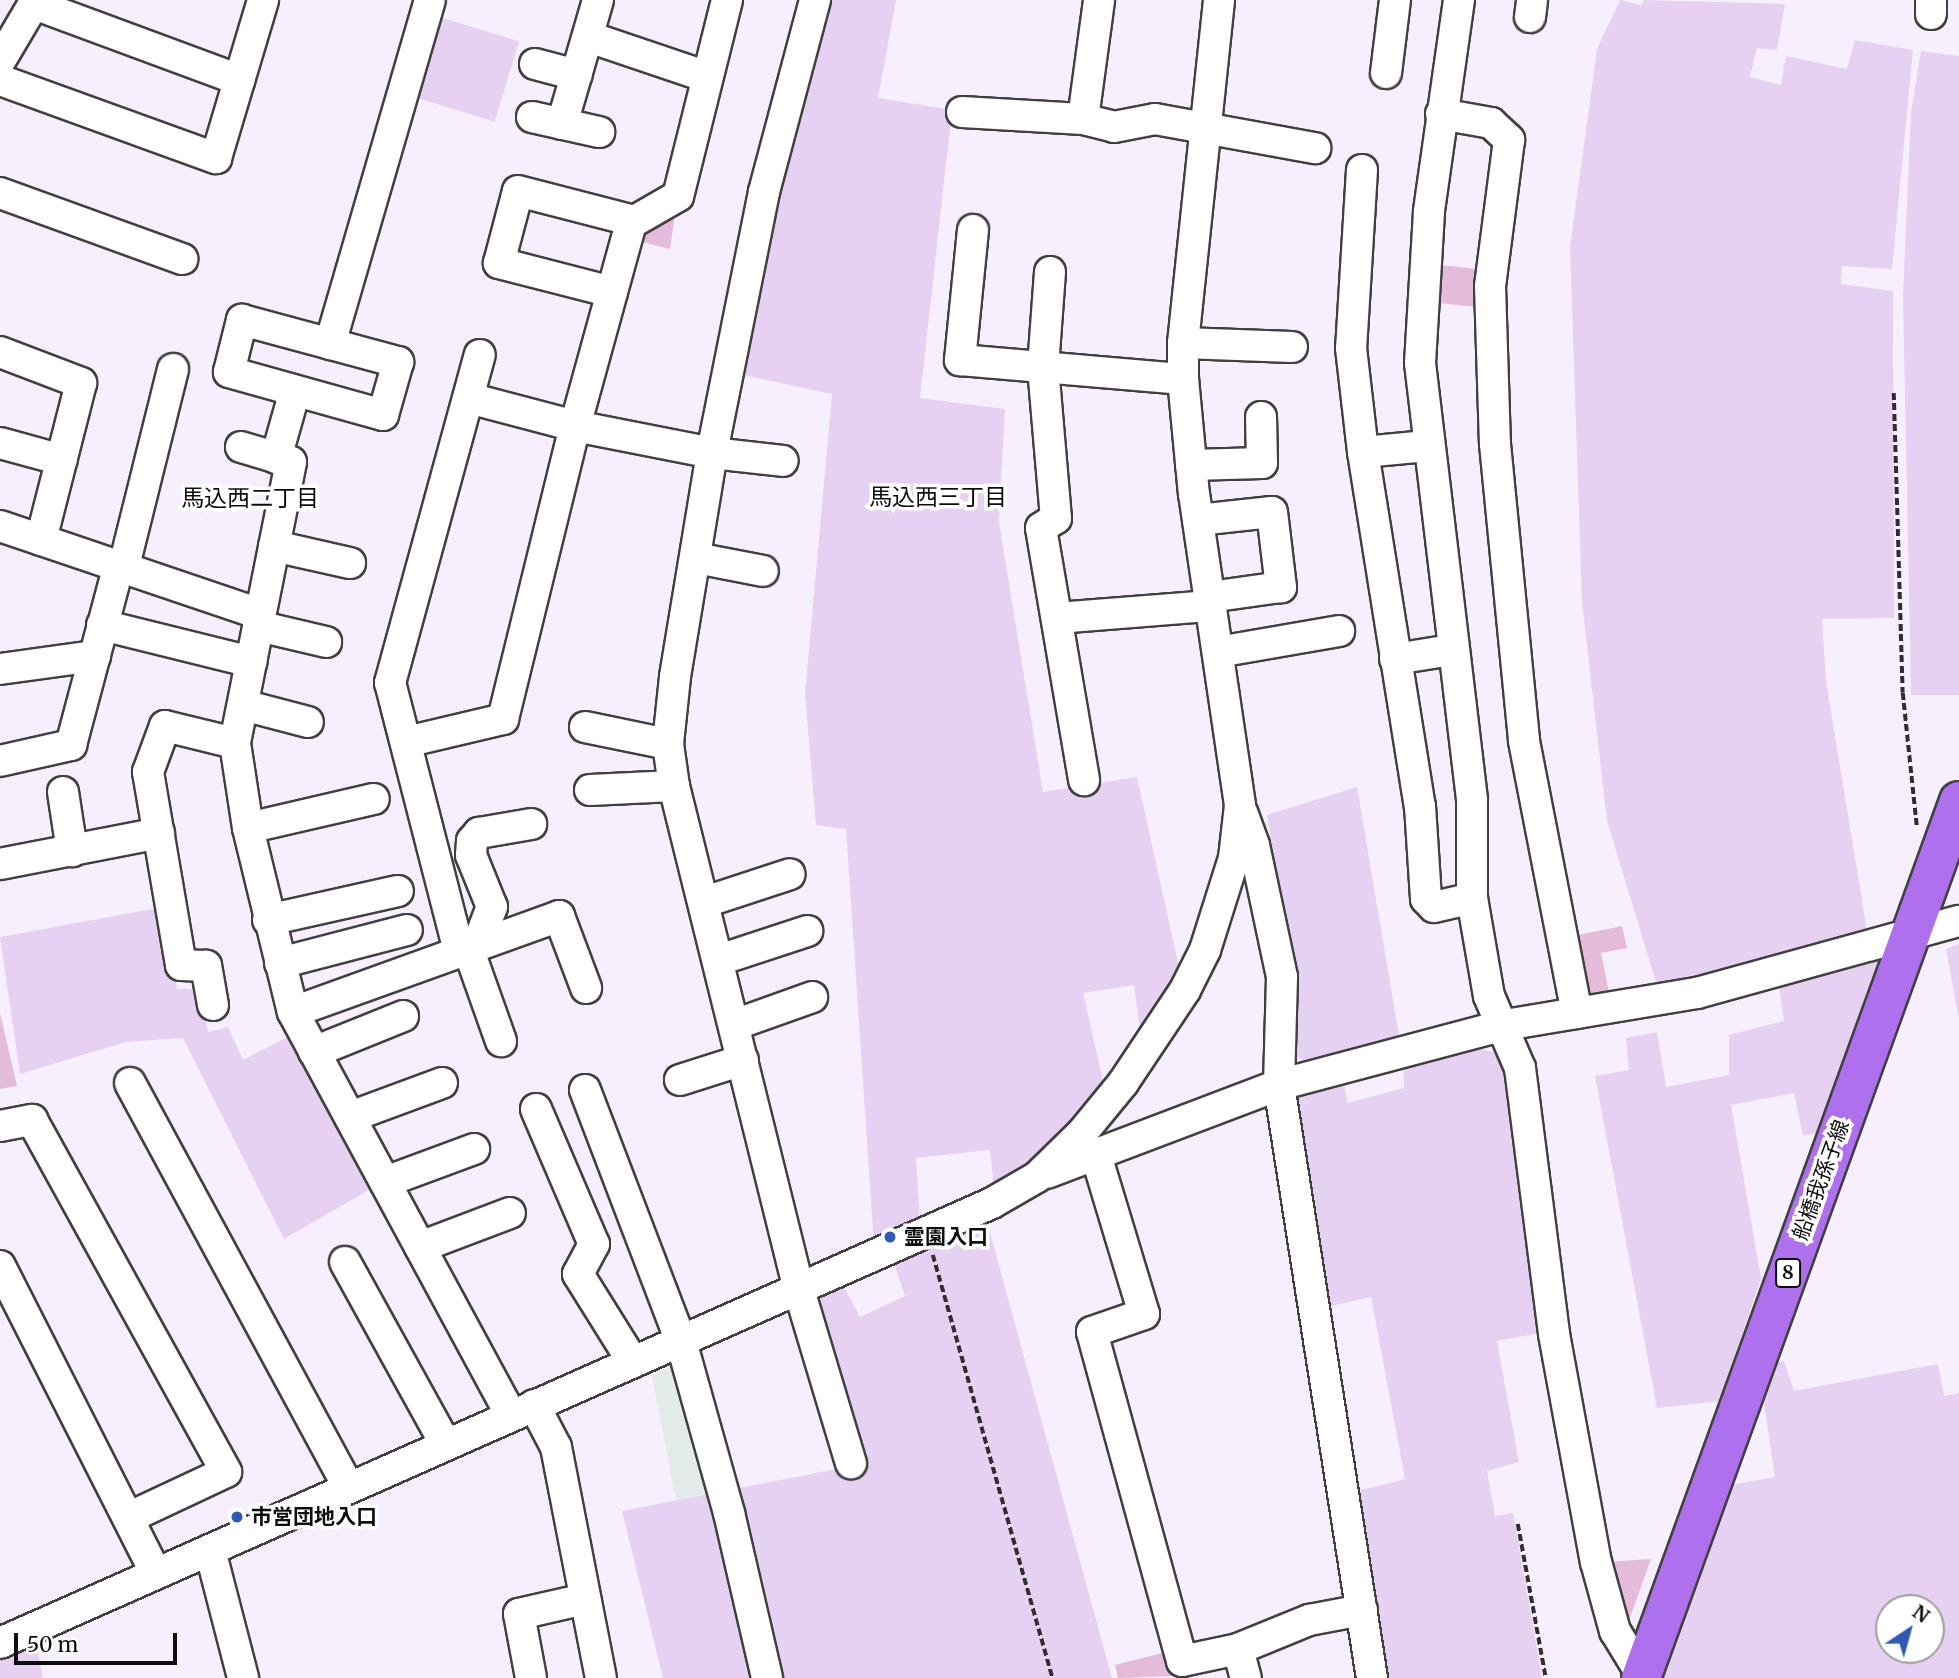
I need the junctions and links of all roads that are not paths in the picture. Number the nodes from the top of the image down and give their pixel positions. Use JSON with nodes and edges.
{"nodes":[{"id":1,"x":263,"y":0,"type":"edge"},
{"id":2,"x":430,"y":0,"type":"edge"},
{"id":3,"x":598,"y":0,"type":"edge"},
{"id":4,"x":816,"y":0,"type":"edge"},
{"id":5,"x":1099,"y":0,"type":"edge"},
{"id":6,"x":1219,"y":0,"type":"edge"},
{"id":7,"x":1395,"y":0,"type":"edge"},
{"id":8,"x":1459,"y":0,"type":"edge"},
{"id":9,"x":35,"y":2,"type":"edge"},
{"id":10,"x":725,"y":9,"type":"edge"},
{"id":11,"x":589,"y":37,"type":"junction"},
{"id":12,"x":0,"y":61,"type":"edge"},
{"id":13,"x":535,"y":64,"type":"dead end"},
{"id":14,"x":1386,"y":73,"type":"dead end"},
{"id":15,"x":577,"y":75,"type":"junction"},
{"id":16,"x":708,"y":77,"type":"junction"},
{"id":17,"x":0,"y":80,"type":"edge"},
{"id":18,"x":239,"y":80,"type":"junction"},
{"id":19,"x":962,"y":112,"type":"dead end"},
{"id":20,"x":1441,"y":114,"type":"junction"},
{"id":21,"x":532,"y":117,"type":"dead end"},
{"id":22,"x":1083,"y":119,"type":"junction"},
{"id":23,"x":562,"y":124,"type":"junction"},
{"id":24,"x":1204,"y":126,"type":"junction"},
{"id":25,"x":599,"y":132,"type":"dead end"},
{"id":26,"x":1315,"y":148,"type":"dead end"},
{"id":27,"x":1362,"y":170,"type":"dead end"},
{"id":28,"x":0,"y":193,"type":"edge"},
{"id":29,"x":634,"y":221,"type":"junction"},
{"id":30,"x":973,"y":230,"type":"dead end"},
{"id":31,"x":182,"y":259,"type":"dead end"},
{"id":32,"x":1050,"y":272,"type":"dead end"},
{"id":33,"x":612,"y":292,"type":"junction"},
{"id":34,"x":1183,"y":343,"type":"junction"},
{"id":35,"x":330,"y":344,"type":"junction"},
{"id":36,"x":1292,"y":347,"type":"dead end"},
{"id":37,"x":0,"y":352,"type":"edge"},
{"id":38,"x":480,"y":355,"type":"dead end"},
{"id":39,"x":1043,"y":367,"type":"junction"},
{"id":40,"x":173,"y":369,"type":"dead end"},
{"id":41,"x":1183,"y":379,"type":"junction"},
{"id":42,"x":295,"y":391,"type":"junction"},
{"id":43,"x":469,"y":398,"type":"junction"},
{"id":44,"x":1261,"y":416,"type":"dead end"},
{"id":45,"x":575,"y":426,"type":"junction"},
{"id":46,"x":0,"y":443,"type":"edge"},
{"id":47,"x":1427,"y":446,"type":"junction"},
{"id":48,"x":241,"y":447,"type":"dead end"},
{"id":49,"x":1363,"y":452,"type":"junction"},
{"id":50,"x":712,"y":453,"type":"junction"},
{"id":51,"x":276,"y":458,"type":"junction"},
{"id":52,"x":62,"y":460,"type":"junction"},
{"id":53,"x":783,"y":461,"type":"dead end"},
{"id":54,"x":1191,"y":465,"type":"junction"},
{"id":55,"x":1198,"y":520,"type":"junction"},
{"id":56,"x":0,"y":526,"type":"edge"},
{"id":57,"x":41,"y":540,"type":"junction"},
{"id":58,"x":274,"y":546,"type":"junction"},
{"id":59,"x":696,"y":558,"type":"junction"},
{"id":60,"x":349,"y":563,"type":"dead end"},
{"id":61,"x":122,"y":565,"type":"junction"},
{"id":62,"x":763,"y":571,"type":"dead end"},
{"id":63,"x":1210,"y":601,"type":"junction"},
{"id":64,"x":1057,"y":618,"type":"junction"},
{"id":65,"x":259,"y":620,"type":"junction"},
{"id":66,"x":103,"y":625,"type":"junction"},
{"id":67,"x":1339,"y":631,"type":"dead end"},
{"id":68,"x":326,"y":642,"type":"dead end"},
{"id":69,"x":1452,"y":650,"type":"junction"},
{"id":70,"x":1218,"y":652,"type":"junction"},
{"id":71,"x":95,"y":656,"type":"junction"},
{"id":72,"x":1395,"y":659,"type":"junction"},
{"id":73,"x":251,"y":662,"type":"junction"},
{"id":74,"x":0,"y":669,"type":"edge"},
{"id":75,"x":243,"y":705,"type":"junction"},
{"id":76,"x":308,"y":722,"type":"dead end"},
{"id":77,"x":584,"y":727,"type":"dead end"},
{"id":78,"x":406,"y":742,"type":"junction"},
{"id":79,"x":235,"y":743,"type":"junction"},
{"id":80,"x":668,"y":744,"type":"junction"},
{"id":81,"x":0,"y":761,"type":"edge"},
{"id":82,"x":1084,"y":780,"type":"dead end"},
{"id":83,"x":674,"y":786,"type":"junction"},
{"id":84,"x":590,"y":790,"type":"dead end"},
{"id":85,"x":63,"y":792,"type":"dead end"},
{"id":86,"x":374,"y":799,"type":"dead end"},
{"id":87,"x":1959,"y":801,"type":"edge"},
{"id":88,"x":1240,"y":805,"type":"junction"},
{"id":89,"x":531,"y":824,"type":"dead end"},
{"id":90,"x":248,"y":828,"type":"junction"},
{"id":91,"x":159,"y":833,"type":"junction"},
{"id":92,"x":72,"y":851,"type":"junction"},
{"id":93,"x":0,"y":864,"type":"edge"},
{"id":94,"x":790,"y":874,"type":"dead end"},
{"id":95,"x":398,"y":891,"type":"dead end"},
{"id":96,"x":1472,"y":898,"type":"junction"},
{"id":97,"x":705,"y":902,"type":"junction"},
{"id":98,"x":268,"y":920,"type":"junction"},
{"id":99,"x":1959,"y":921,"type":"edge"},
{"id":100,"x":407,"y":930,"type":"dead end"},
{"id":101,"x":807,"y":931,"type":"dead end"},
{"id":102,"x":1910,"y":935,"type":"junction"},
{"id":103,"x":468,"y":947,"type":"junction"},
{"id":104,"x":719,"y":960,"type":"junction"},
{"id":105,"x":280,"y":963,"type":"junction"},
{"id":106,"x":586,"y":988,"type":"dead end"},
{"id":107,"x":812,"y":997,"type":"dead end"},
{"id":108,"x":213,"y":1004,"type":"dead end"},
{"id":109,"x":293,"y":1012,"type":"junction"},
{"id":110,"x":1577,"y":1013,"type":"junction"},
{"id":111,"x":403,"y":1016,"type":"dead end"},
{"id":112,"x":734,"y":1025,"type":"junction"},
{"id":113,"x":1505,"y":1025,"type":"junction"},
{"id":114,"x":501,"y":1041,"type":"dead end"},
{"id":115,"x":314,"y":1052,"type":"junction"},
{"id":116,"x":743,"y":1060,"type":"junction"},
{"id":117,"x":680,"y":1080,"type":"dead end"},
{"id":118,"x":130,"y":1083,"type":"dead end"},
{"id":119,"x":442,"y":1083,"type":"dead end"},
{"id":120,"x":1279,"y":1085,"type":"junction"},
{"id":121,"x":584,"y":1090,"type":"dead end"},
{"id":122,"x":536,"y":1109,"type":"dead end"},
{"id":123,"x":350,"y":1117,"type":"junction"},
{"id":124,"x":0,"y":1126,"type":"edge"},
{"id":125,"x":474,"y":1149,"type":"dead end"},
{"id":126,"x":1097,"y":1155,"type":"junction"},
{"id":127,"x":1037,"y":1177,"type":"junction"},
{"id":128,"x":385,"y":1182,"type":"junction"},
{"id":129,"x":510,"y":1213,"type":"dead end"},
{"id":130,"x":420,"y":1247,"type":"junction"},
{"id":131,"x":345,"y":1262,"type":"dead end"},
{"id":132,"x":0,"y":1266,"type":"edge"},
{"id":133,"x":799,"y":1290,"type":"junction"},
{"id":134,"x":681,"y":1341,"type":"junction"},
{"id":135,"x":633,"y":1362,"type":"junction"},
{"id":136,"x":523,"y":1410,"type":"junction"},
{"id":137,"x":446,"y":1445,"type":"junction"},
{"id":138,"x":851,"y":1463,"type":"dead end"},
{"id":139,"x":349,"y":1488,"type":"junction"},
{"id":140,"x":128,"y":1518,"type":"junction"},
{"id":141,"x":210,"y":1550,"type":"junction"},
{"id":142,"x":156,"y":1574,"type":"junction"},
{"id":143,"x":585,"y":1599,"type":"junction"},
{"id":144,"x":1362,"y":1610,"type":"junction"},
{"id":145,"x":0,"y":1643,"type":"edge"},
{"id":146,"x":1238,"y":1649,"type":"junction"},
{"id":147,"x":1641,"y":1677,"type":"edge"},
{"id":148,"x":243,"y":1678,"type":"edge"},
{"id":149,"x":531,"y":1678,"type":"edge"},
{"id":150,"x":601,"y":1678,"type":"edge"},
{"id":151,"x":767,"y":1678,"type":"edge"},
{"id":152,"x":1246,"y":1678,"type":"edge"},
{"id":153,"x":1372,"y":1678,"type":"edge"}],
"edges":[{"from":1,"to":18,"type":"street"},
{"from":2,"to":35,"type":"street"},
{"from":3,"to":11,"type":"street"},
{"from":4,"to":50,"type":"street"},
{"from":5,"to":22,"type":"street"},
{"from":6,"to":24,"type":"street"},
{"from":7,"to":14,"type":"street"},
{"from":8,"to":20,"type":"street"},
{"from":9,"to":12,"type":"street"},
{"from":9,"to":18,"type":"street"},
{"from":10,"to":16,"type":"street"},
{"from":11,"to":15,"type":"street"},
{"from":11,"to":16,"type":"street"},
{"from":13,"to":15,"type":"street"},
{"from":15,"to":23,"type":"street"},
{"from":16,"to":29,"type":"street"},
{"from":17,"to":18,"type":"street"},
{"from":19,"to":22,"type":"street"},
{"from":20,"to":47,"type":"street"},
{"from":20,"to":110,"type":"street"},
{"from":21,"to":23,"type":"street"},
{"from":22,"to":24,"type":"street"},
{"from":23,"to":25,"type":"street"},
{"from":24,"to":26,"type":"street"},
{"from":24,"to":34,"type":"street"},
{"from":27,"to":49,"type":"street"},
{"from":28,"to":31,"type":"street"},
{"from":29,"to":33,"type":"street"},
{"from":29,"to":33,"type":"street"},
{"from":30,"to":39,"type":"street"},
{"from":32,"to":39,"type":"street"},
{"from":33,"to":45,"type":"street"},
{"from":34,"to":36,"type":"street"},
{"from":34,"to":41,"type":"street"},
{"from":35,"to":42,"type":"street"},
{"from":35,"to":42,"type":"street"},
{"from":37,"to":52,"type":"street"},
{"from":38,"to":43,"type":"street"},
{"from":39,"to":41,"type":"street"},
{"from":39,"to":64,"type":"street"},
{"from":40,"to":61,"type":"street"},
{"from":41,"to":54,"type":"street"},
{"from":42,"to":51,"type":"street"},
{"from":43,"to":45,"type":"street"},
{"from":43,"to":78,"type":"street"},
{"from":44,"to":54,"type":"street"},
{"from":45,"to":50,"type":"street"},
{"from":45,"to":78,"type":"street"},
{"from":46,"to":52,"type":"street"},
{"from":47,"to":49,"type":"street"},
{"from":47,"to":69,"type":"street"},
{"from":48,"to":51,"type":"street"},
{"from":49,"to":72,"type":"street"},
{"from":50,"to":53,"type":"street"},
{"from":50,"to":59,"type":"street"},
{"from":51,"to":58,"type":"street"},
{"from":52,"to":57,"type":"street"},
{"from":54,"to":55,"type":"street"},
{"from":55,"to":63,"type":"street"},
{"from":55,"to":63,"type":"street"},
{"from":56,"to":57,"type":"street"},
{"from":57,"to":61,"type":"street"},
{"from":58,"to":60,"type":"street"},
{"from":58,"to":65,"type":"street"},
{"from":59,"to":62,"type":"street"},
{"from":59,"to":80,"type":"street"},
{"from":61,"to":65,"type":"street"},
{"from":61,"to":66,"type":"street"},
{"from":63,"to":64,"type":"street"},
{"from":63,"to":70,"type":"street"},
{"from":64,"to":82,"type":"street"},
{"from":65,"to":68,"type":"street"},
{"from":65,"to":73,"type":"street"},
{"from":66,"to":71,"type":"street"},
{"from":66,"to":73,"type":"street"},
{"from":67,"to":70,"type":"street"},
{"from":69,"to":72,"type":"street"},
{"from":69,"to":96,"type":"street"},
{"from":70,"to":88,"type":"street"},
{"from":71,"to":74,"type":"street"},
{"from":71,"to":81,"type":"street"},
{"from":72,"to":96,"type":"street"},
{"from":73,"to":75,"type":"street"},
{"from":75,"to":76,"type":"street"},
{"from":75,"to":79,"type":"street"},
{"from":77,"to":80,"type":"street"},
{"from":78,"to":103,"type":"street"},
{"from":79,"to":90,"type":"street"},
{"from":79,"to":91,"type":"street"},
{"from":80,"to":83,"type":"street"},
{"from":83,"to":84,"type":"street"},
{"from":83,"to":97,"type":"street"},
{"from":85,"to":92,"type":"street"},
{"from":86,"to":90,"type":"street"},
{"from":87,"to":102,"type":"main road","name":"船橋我孫子線","number":"8"},
{"from":88,"to":120,"type":"street"},
{"from":88,"to":127,"type":"street"},
{"from":89,"to":103,"type":"street"},
{"from":90,"to":98,"type":"street"},
{"from":91,"to":92,"type":"street"},
{"from":91,"to":108,"type":"street"},
{"from":92,"to":93,"type":"street"},
{"from":94,"to":97,"type":"street"},
{"from":95,"to":98,"type":"street"},
{"from":96,"to":113,"type":"street"},
{"from":97,"to":104,"type":"street"},
{"from":98,"to":105,"type":"street"},
{"from":99,"to":102,"type":"street"},
{"from":100,"to":105,"type":"street"},
{"from":101,"to":104,"type":"street"},
{"from":102,"to":110,"type":"street"},
{"from":102,"to":147,"type":"main road","name":"船橋我孫子線","number":"8"},
{"from":103,"to":106,"type":"street"},
{"from":103,"to":109,"type":"street"},
{"from":103,"to":114,"type":"street"},
{"from":104,"to":112,"type":"street"},
{"from":105,"to":109,"type":"street"},
{"from":107,"to":112,"type":"street"},
{"from":109,"to":115,"type":"street"},
{"from":110,"to":113,"type":"street"},
{"from":111,"to":115,"type":"street"},
{"from":112,"to":116,"type":"street"},
{"from":113,"to":120,"type":"street"},
{"from":113,"to":147,"type":"street"},
{"from":115,"to":123,"type":"street"},
{"from":116,"to":117,"type":"street"},
{"from":116,"to":133,"type":"street"},
{"from":118,"to":139,"type":"street"},
{"from":119,"to":123,"type":"street"},
{"from":120,"to":126,"type":"street"},
{"from":120,"to":144,"type":"street"},
{"from":121,"to":134,"type":"street"},
{"from":122,"to":135,"type":"street"},
{"from":123,"to":128,"type":"street"},
{"from":124,"to":140,"type":"street"},
{"from":125,"to":128,"type":"street"},
{"from":126,"to":127,"type":"street"},
{"from":126,"to":146,"type":"street"},
{"from":127,"to":133,"type":"street"},
{"from":128,"to":130,"type":"street"},
{"from":129,"to":130,"type":"street"},
{"from":130,"to":136,"type":"street"},
{"from":131,"to":137,"type":"street"},
{"from":132,"to":140,"type":"street"},
{"from":133,"to":134,"type":"street"},
{"from":133,"to":138,"type":"street"},
{"from":134,"to":135,"type":"street"},
{"from":134,"to":151,"type":"street"},
{"from":135,"to":136,"type":"street"},
{"from":136,"to":137,"type":"street"},
{"from":136,"to":143,"type":"street"},
{"from":137,"to":139,"type":"street"},
{"from":139,"to":141,"type":"street"},
{"from":140,"to":142,"type":"street"},
{"from":141,"to":142,"type":"street"},
{"from":141,"to":148,"type":"street"},
{"from":142,"to":145,"type":"street"},
{"from":143,"to":149,"type":"street"},
{"from":143,"to":150,"type":"street"},
{"from":144,"to":146,"type":"street"},
{"from":144,"to":153,"type":"street"},
{"from":146,"to":152,"type":"street"}]}
